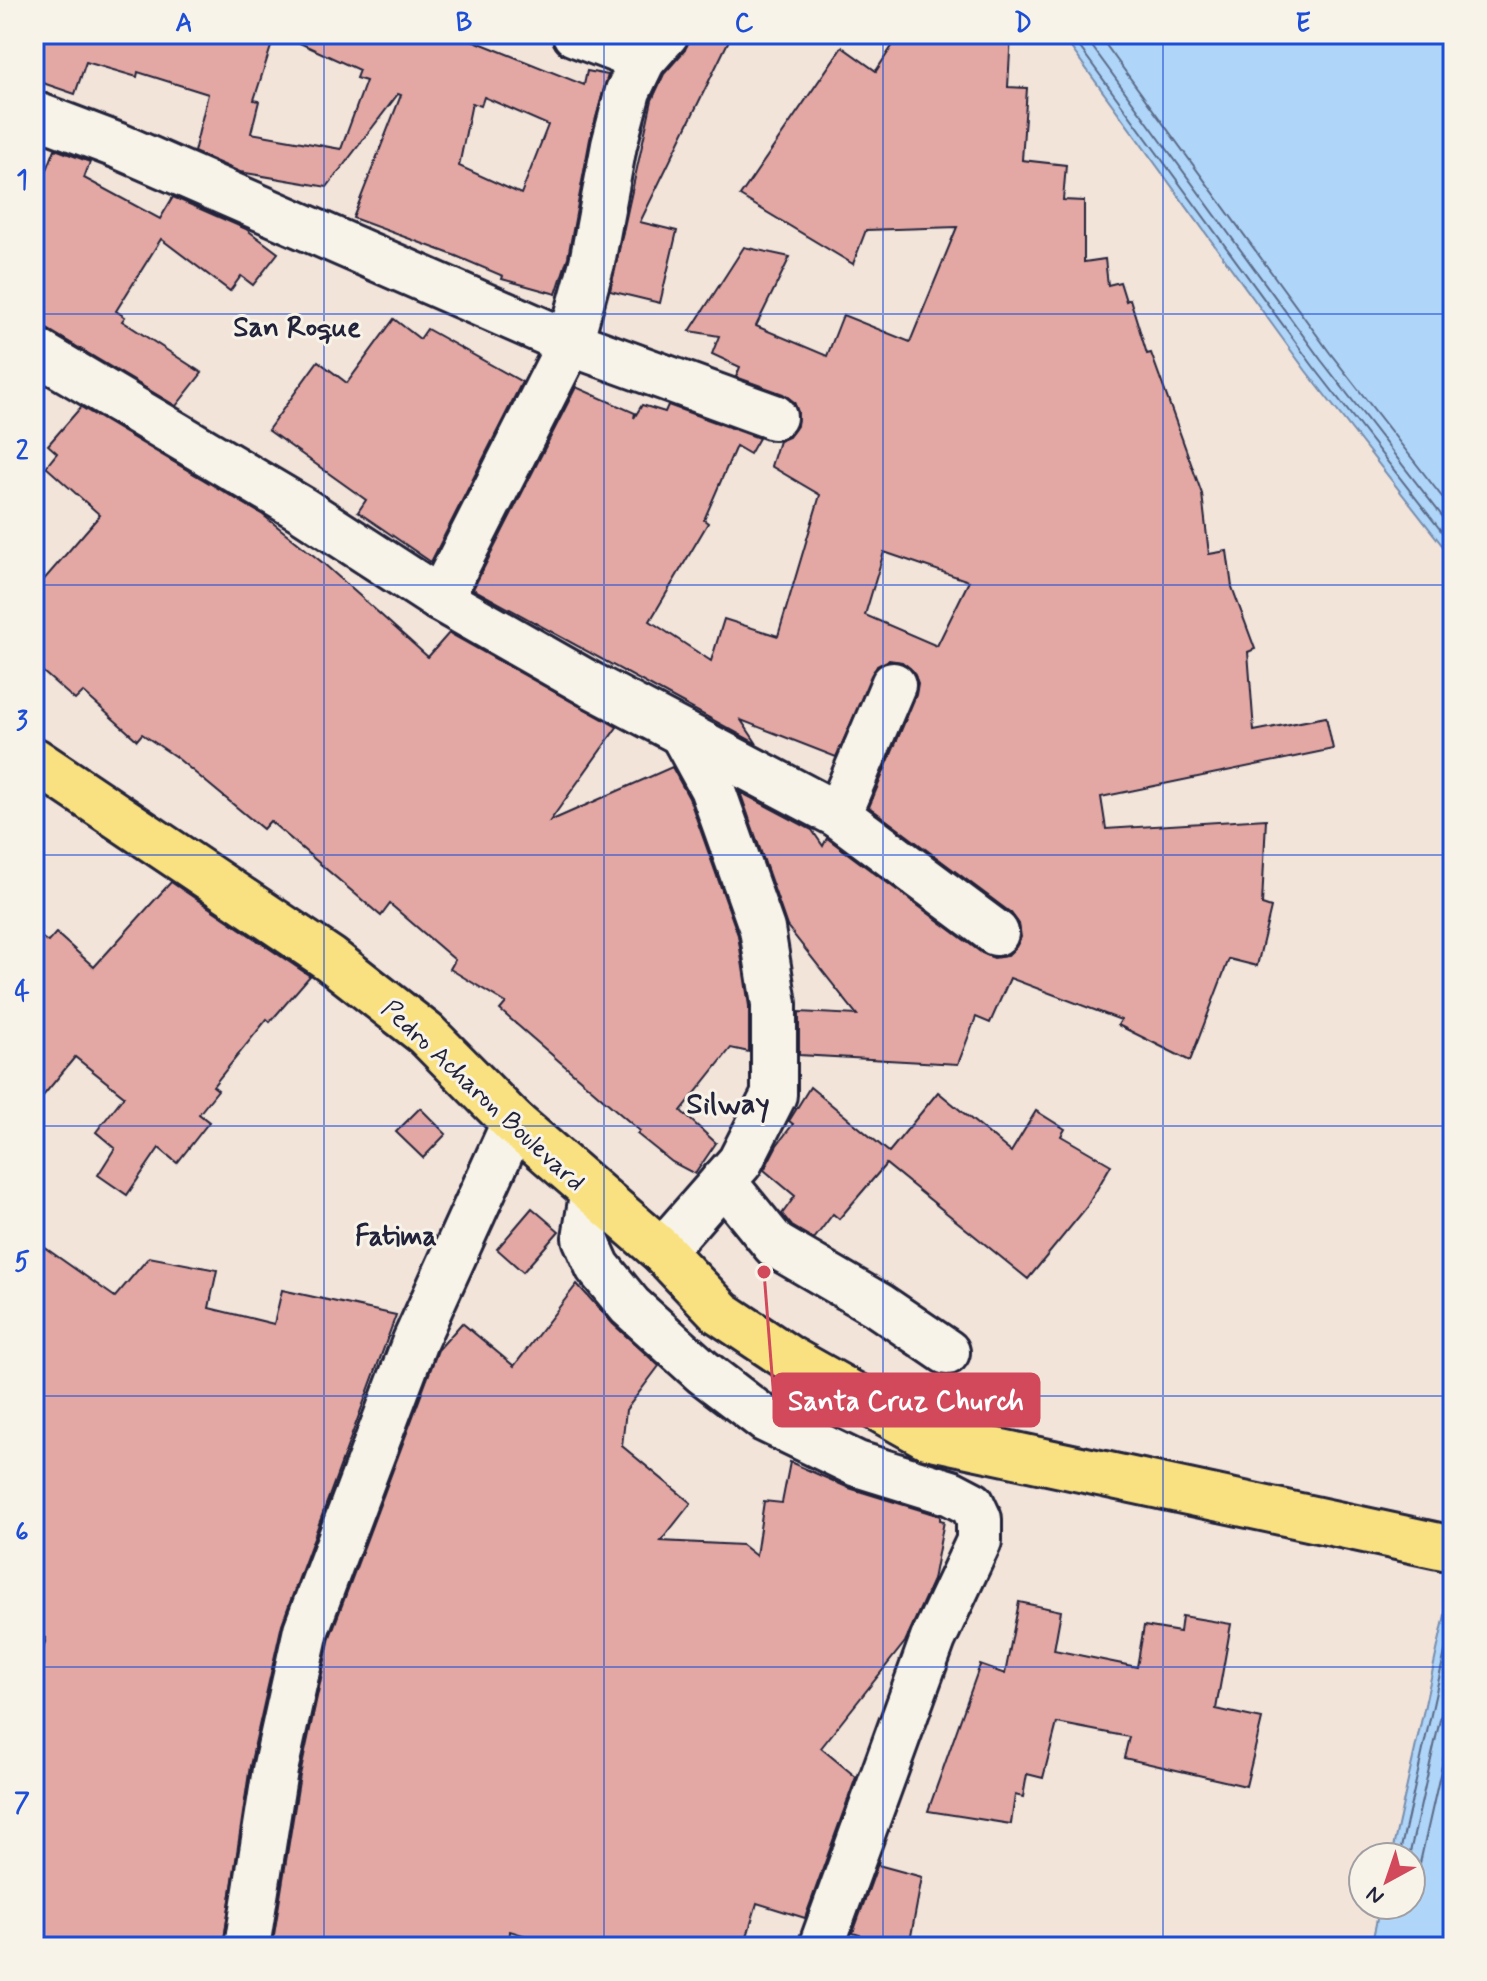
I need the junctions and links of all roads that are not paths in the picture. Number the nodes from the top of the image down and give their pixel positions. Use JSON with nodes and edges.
{"nodes":[{"id":1,"x":575,"y":34,"type":"edge"},
{"id":2,"x":654,"y":47,"type":"edge"},
{"id":3,"x":34,"y":114,"type":"edge"},
{"id":4,"x":570,"y":343,"type":"junction"},
{"id":5,"x":34,"y":350,"type":"edge"},
{"id":6,"x":774,"y":417,"type":"dead end"},
{"id":7,"x":440,"y":599,"type":"junction"},
{"id":8,"x":893,"y":685,"type":"dead end"},
{"id":9,"x":682,"y":733,"type":"junction"},
{"id":10,"x":34,"y":760,"type":"edge"},
{"id":11,"x":838,"y":815,"type":"junction"},
{"id":12,"x":996,"y":933,"type":"dead end"},
{"id":13,"x":514,"y":1123,"type":"junction"},
{"id":14,"x":723,"y":1181,"type":"junction"},
{"id":15,"x":592,"y":1195,"type":"junction"},
{"id":16,"x":662,"y":1251,"type":"junction"},
{"id":17,"x":947,"y":1352,"type":"dead end"},
{"id":18,"x":1453,"y":1549,"type":"edge"},
{"id":19,"x":247,"y":1947,"type":"edge"},
{"id":20,"x":821,"y":1947,"type":"edge"}],
"edges":[{"from":1,"to":2,"type":"street"},
{"from":2,"to":4,"type":"street"},
{"from":3,"to":4,"type":"street"},
{"from":4,"to":6,"type":"street"},
{"from":4,"to":7,"type":"street"},
{"from":5,"to":7,"type":"street"},
{"from":7,"to":9,"type":"street"},
{"from":8,"to":11,"type":"street"},
{"from":9,"to":11,"type":"street"},
{"from":9,"to":14,"type":"street"},
{"from":10,"to":13,"type":"main road","name":"Pedro Acharon Boulevard"},
{"from":11,"to":12,"type":"street"},
{"from":13,"to":15,"type":"main road","name":"Pedro Acharon Boulevard"},
{"from":13,"to":19,"type":"street"},
{"from":14,"to":16,"type":"street"},
{"from":14,"to":17,"type":"street"},
{"from":15,"to":16,"type":"main road","name":"Pedro Acharon Boulevard"},
{"from":15,"to":20,"type":"street"},
{"from":16,"to":18,"type":"main road","name":"Pedro Acharon Boulevard"}]}
